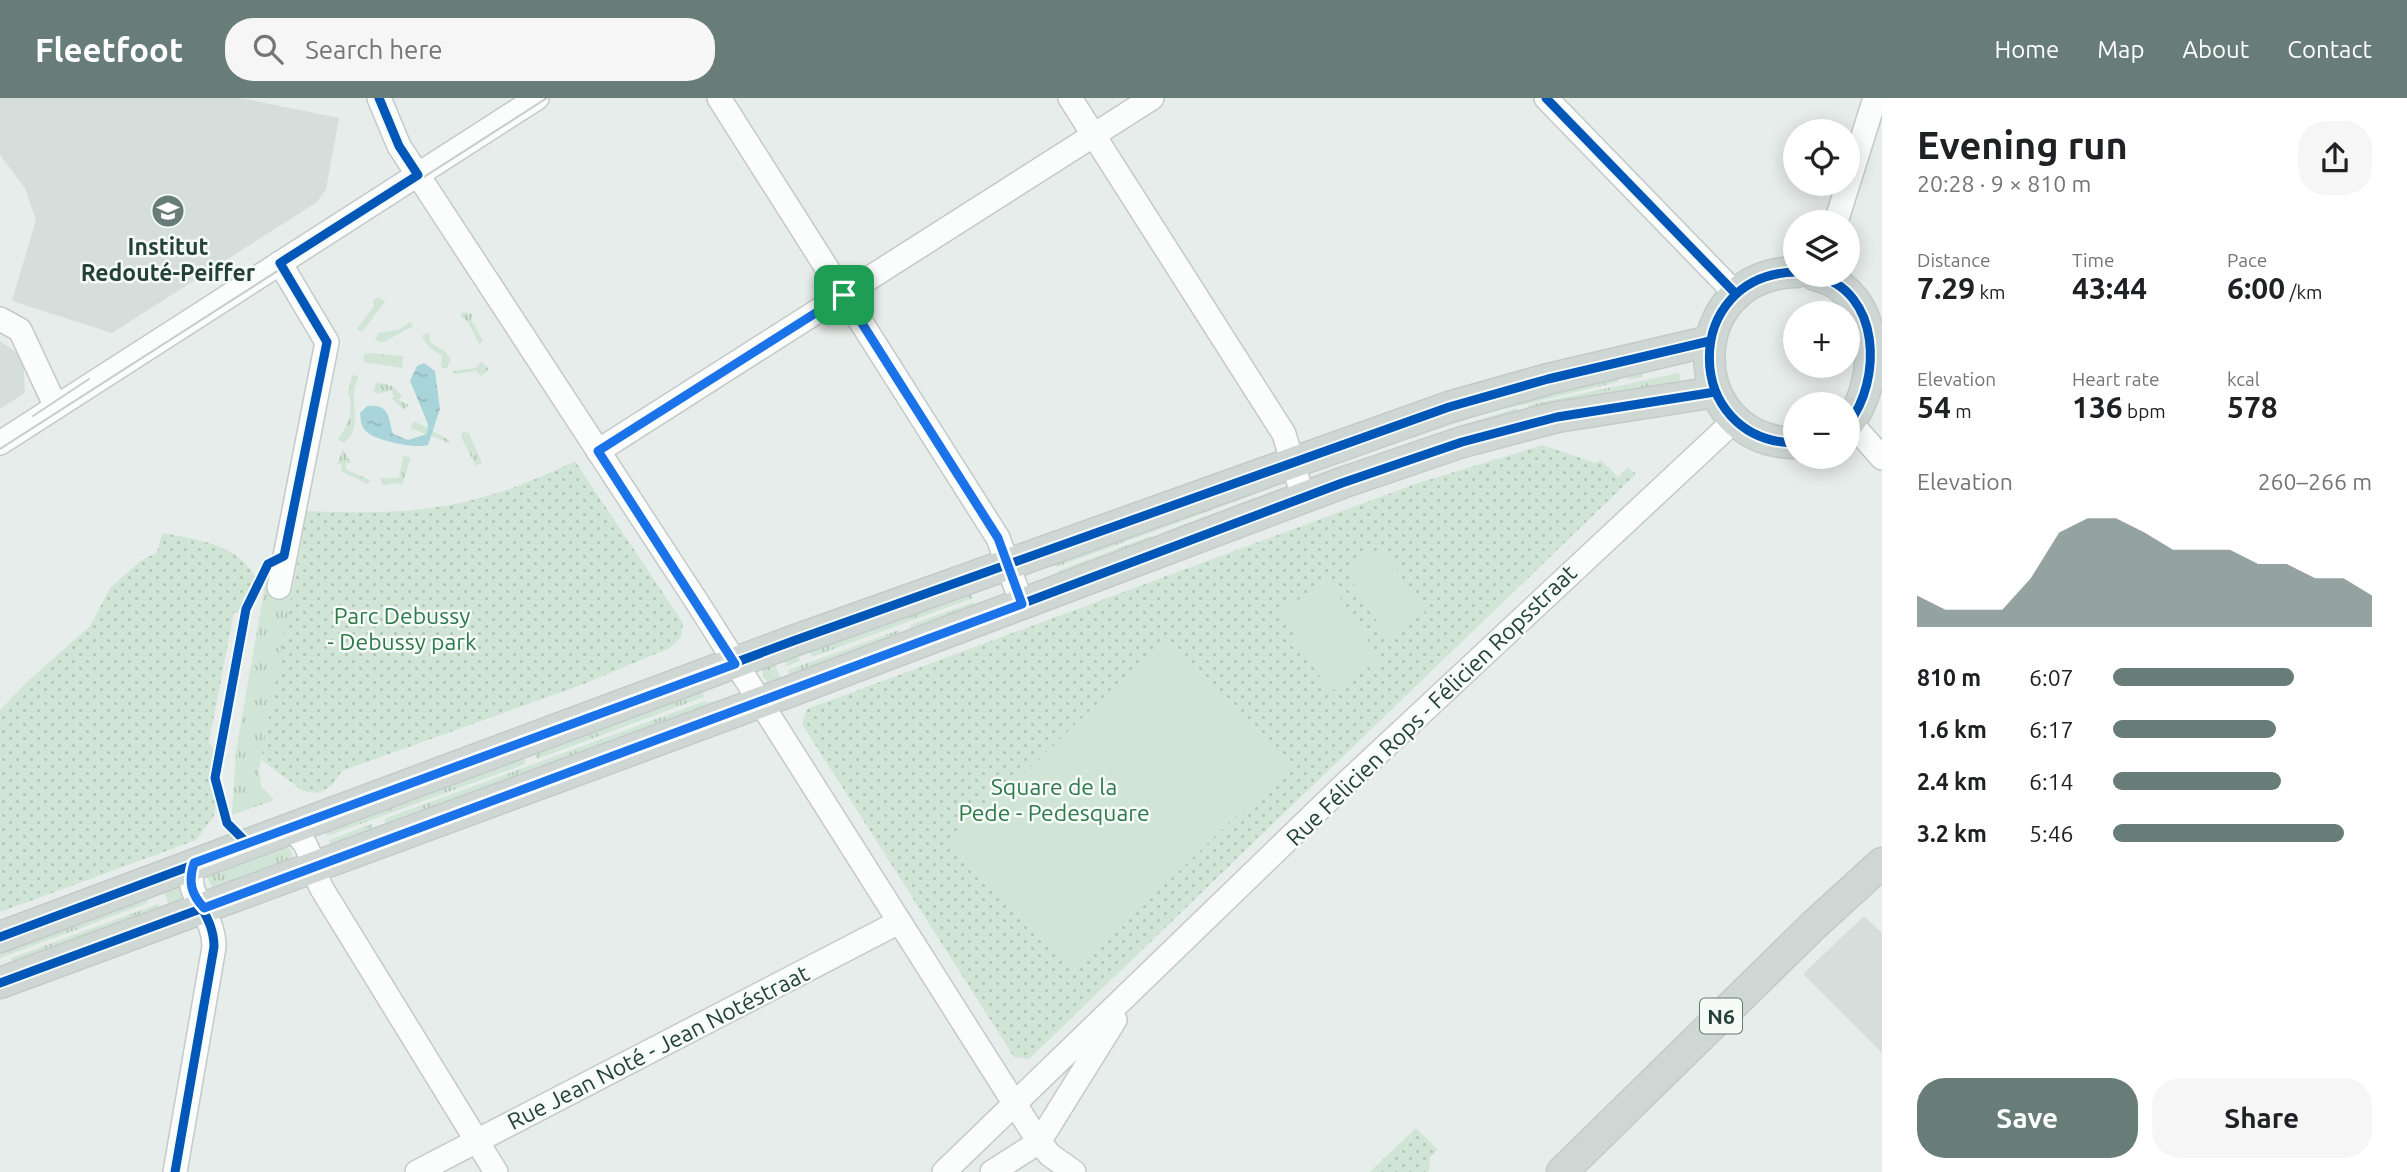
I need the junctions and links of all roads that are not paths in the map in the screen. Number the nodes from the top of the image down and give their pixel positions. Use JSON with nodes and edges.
{"nodes":[{"id":1,"x":379,"y":98,"type":"edge"},
{"id":2,"x":537,"y":98,"type":"edge"},
{"id":3,"x":719,"y":98,"type":"edge"},
{"id":4,"x":1070,"y":98,"type":"edge"},
{"id":5,"x":1152,"y":98,"type":"edge"},
{"id":6,"x":1546,"y":98,"type":"edge"},
{"id":7,"x":1875,"y":98,"type":"edge"},
{"id":8,"x":1094,"y":136,"type":"junction"},
{"id":9,"x":418,"y":175,"type":"junction"},
{"id":10,"x":1840,"y":210,"type":"edge"},
{"id":11,"x":279,"y":263,"type":"junction"},
{"id":12,"x":1783,"y":274,"type":"edge"},
{"id":13,"x":1843,"y":287,"type":"edge"},
{"id":14,"x":1736,"y":294,"type":"junction"},
{"id":15,"x":844,"y":295,"type":"junction"},
{"id":16,"x":1876,"y":317,"type":"edge"},
{"id":17,"x":0,"y":319,"type":"edge"},
{"id":18,"x":1710,"y":341,"type":"junction"},
{"id":19,"x":1881,"y":368,"type":"edge"},
{"id":20,"x":1715,"y":392,"type":"junction"},
{"id":21,"x":56,"y":407,"type":"junction"},
{"id":22,"x":1860,"y":410,"type":"edge"},
{"id":23,"x":1735,"y":420,"type":"junction"},
{"id":24,"x":1860,"y":435,"type":"edge"},
{"id":25,"x":1783,"y":442,"type":"edge"},
{"id":26,"x":0,"y":443,"type":"edge"},
{"id":27,"x":598,"y":451,"type":"junction"},
{"id":28,"x":1882,"y":458,"type":"edge"},
{"id":29,"x":1292,"y":463,"type":"junction"},
{"id":30,"x":1303,"y":497,"type":"junction"},
{"id":31,"x":1008,"y":565,"type":"junction"},
{"id":32,"x":279,"y":587,"type":"dead end"},
{"id":33,"x":1022,"y":604,"type":"junction"},
{"id":34,"x":735,"y":664,"type":"junction"},
{"id":35,"x":759,"y":702,"type":"junction"},
{"id":36,"x":288,"y":829,"type":"junction"},
{"id":37,"x":194,"y":863,"type":"junction"},
{"id":38,"x":1882,"y":863,"type":"edge"},
{"id":39,"x":312,"y":869,"type":"junction"},
{"id":40,"x":204,"y":908,"type":"junction"},
{"id":41,"x":899,"y":922,"type":"junction"},
{"id":42,"x":0,"y":937,"type":"edge"},
{"id":43,"x":0,"y":983,"type":"edge"},
{"id":44,"x":1130,"y":995,"type":"junction"},
{"id":45,"x":1014,"y":1101,"type":"junction"},
{"id":46,"x":477,"y":1141,"type":"junction"},
{"id":47,"x":1040,"y":1142,"type":"junction"},
{"id":48,"x":175,"y":1172,"type":"edge"},
{"id":49,"x":416,"y":1172,"type":"edge"},
{"id":50,"x":496,"y":1172,"type":"edge"},
{"id":51,"x":944,"y":1172,"type":"edge"},
{"id":52,"x":992,"y":1172,"type":"edge"},
{"id":53,"x":1074,"y":1172,"type":"edge"},
{"id":54,"x":1562,"y":1172,"type":"edge"}],
"edges":[{"from":1,"to":9,"type":"street"},
{"from":2,"to":9,"type":"street"},
{"from":3,"to":15,"type":"street"},
{"from":4,"to":8,"type":"street"},
{"from":5,"to":8,"type":"street"},
{"from":6,"to":14,"type":"street"},
{"from":7,"to":10,"type":"street"},
{"from":8,"to":15,"type":"street"},
{"from":8,"to":29,"type":"street"},
{"from":9,"to":11,"type":"street"},
{"from":9,"to":27,"type":"street"},
{"from":11,"to":21,"type":"street"},
{"from":11,"to":32,"type":"street"},
{"from":12,"to":14,"type":"main road"},
{"from":13,"to":16,"type":"main road"},
{"from":14,"to":18,"type":"main road"},
{"from":15,"to":27,"type":"street"},
{"from":15,"to":31,"type":"street"},
{"from":16,"to":19,"type":"main road"},
{"from":17,"to":21,"type":"street"},
{"from":18,"to":20,"type":"main road"},
{"from":18,"to":29,"type":"main road"},
{"from":19,"to":22,"type":"main road"},
{"from":20,"to":23,"type":"main road"},
{"from":20,"to":30,"type":"main road"},
{"from":21,"to":26,"type":"street"},
{"from":23,"to":25,"type":"main road"},
{"from":23,"to":44,"type":"street","name":"Rue Félicien Rops - Félicien Ropsstraat"},
{"from":24,"to":28,"type":"street"},
{"from":27,"to":34,"type":"street"},
{"from":29,"to":30,"type":"street"},
{"from":29,"to":31,"type":"main road"},
{"from":30,"to":33,"type":"main road"},
{"from":31,"to":33,"type":"street"},
{"from":31,"to":34,"type":"main road"},
{"from":33,"to":35,"type":"main road"},
{"from":34,"to":35,"type":"street"},
{"from":34,"to":36,"type":"main road"},
{"from":35,"to":39,"type":"main road"},
{"from":35,"to":41,"type":"street"},
{"from":36,"to":37,"type":"main road"},
{"from":36,"to":39,"type":"street"},
{"from":37,"to":40,"type":"street"},
{"from":37,"to":42,"type":"main road"},
{"from":38,"to":54,"type":"main road","number":"N6"},
{"from":39,"to":40,"type":"main road"},
{"from":39,"to":46,"type":"street"},
{"from":40,"to":43,"type":"main road"},
{"from":40,"to":48,"type":"street"},
{"from":41,"to":45,"type":"street"},
{"from":41,"to":46,"type":"street","name":"Rue Jean Noté - Jean Notéstraat"},
{"from":44,"to":45,"type":"street","name":"Rue Félicien Rops - Félicien Ropsstraat"},
{"from":44,"to":47,"type":"street","name":"Rue Félicien Rops - Félicien Ropsstraat"},
{"from":45,"to":47,"type":"street"},
{"from":45,"to":51,"type":"street","name":"Rue Félicien Rops - Félicien Ropsstraat"},
{"from":46,"to":49,"type":"street","name":"Rue Jean Noté - Jean Notéstraat"},
{"from":46,"to":50,"type":"street"},
{"from":47,"to":52,"type":"street"},
{"from":47,"to":53,"type":"street"}]}
